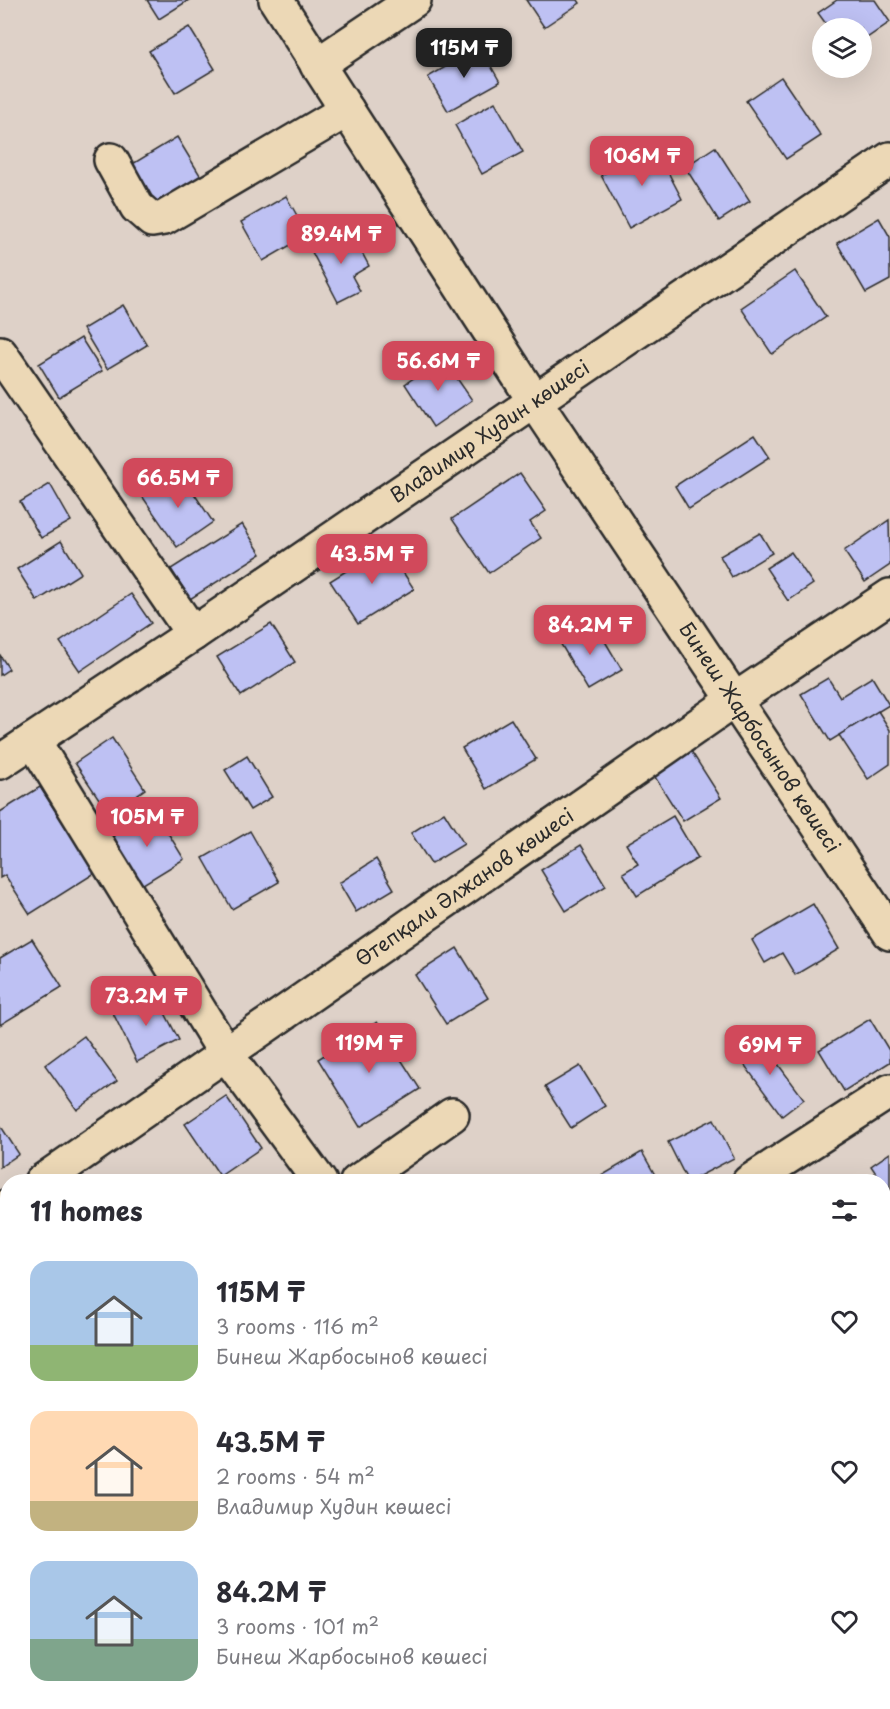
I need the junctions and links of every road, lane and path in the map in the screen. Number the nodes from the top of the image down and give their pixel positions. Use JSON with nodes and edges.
{"nodes":[{"id":1,"x":276,"y":0,"type":"edge"},
{"id":2,"x":414,"y":0,"type":"edge"},
{"id":3,"x":317,"y":64,"type":"junction"},
{"id":4,"x":347,"y":110,"type":"junction"},
{"id":5,"x":890,"y":159,"type":"edge"},
{"id":6,"x":111,"y":160,"type":"dead end"},
{"id":7,"x":0,"y":352,"type":"edge"},
{"id":8,"x":534,"y":400,"type":"junction"},
{"id":9,"x":890,"y":596,"type":"edge"},
{"id":10,"x":193,"y":634,"type":"junction"},
{"id":11,"x":733,"y":701,"type":"junction"},
{"id":12,"x":33,"y":740,"type":"junction"},
{"id":13,"x":0,"y":762,"type":"edge"},
{"id":14,"x":890,"y":933,"type":"edge"},
{"id":15,"x":226,"y":1054,"type":"junction"},
{"id":16,"x":890,"y":1091,"type":"edge"},
{"id":17,"x":452,"y":1115,"type":"dead end"},
{"id":18,"x":54,"y":1174,"type":"edge"},
{"id":19,"x":314,"y":1174,"type":"edge"},
{"id":20,"x":368,"y":1174,"type":"edge"},
{"id":21,"x":761,"y":1174,"type":"edge"}],
"edges":[{"from":1,"to":3,"type":"street","name":"Бинеш Жарбосынов көшесі"},
{"from":2,"to":3,"type":"street"},
{"from":3,"to":4,"type":"street","name":"Бинеш Жарбосынов көшесі"},
{"from":4,"to":6,"type":"street"},
{"from":4,"to":8,"type":"street","name":"Бинеш Жарбосынов көшесі"},
{"from":5,"to":8,"type":"street","name":"Владимир Худин көшесі"},
{"from":7,"to":10,"type":"street"},
{"from":8,"to":10,"type":"street","name":"Владимир Худин көшесі"},
{"from":8,"to":11,"type":"street","name":"Бинеш Жарбосынов көшесі"},
{"from":9,"to":11,"type":"street","name":"Өтепқали Әлжанов көшесі"},
{"from":10,"to":12,"type":"street","name":"Владимир Худин көшесі"},
{"from":11,"to":14,"type":"street","name":"Бинеш Жарбосынов көшесі"},
{"from":11,"to":15,"type":"street","name":"Өтепқали Әлжанов көшесі"},
{"from":12,"to":13,"type":"street","name":"Владимир Худин көшесі"},
{"from":12,"to":15,"type":"street"},
{"from":15,"to":18,"type":"street","name":"Өтепқали Әлжанов көшесі"},
{"from":15,"to":19,"type":"street"},
{"from":16,"to":21,"type":"street"},
{"from":17,"to":20,"type":"street"}]}
